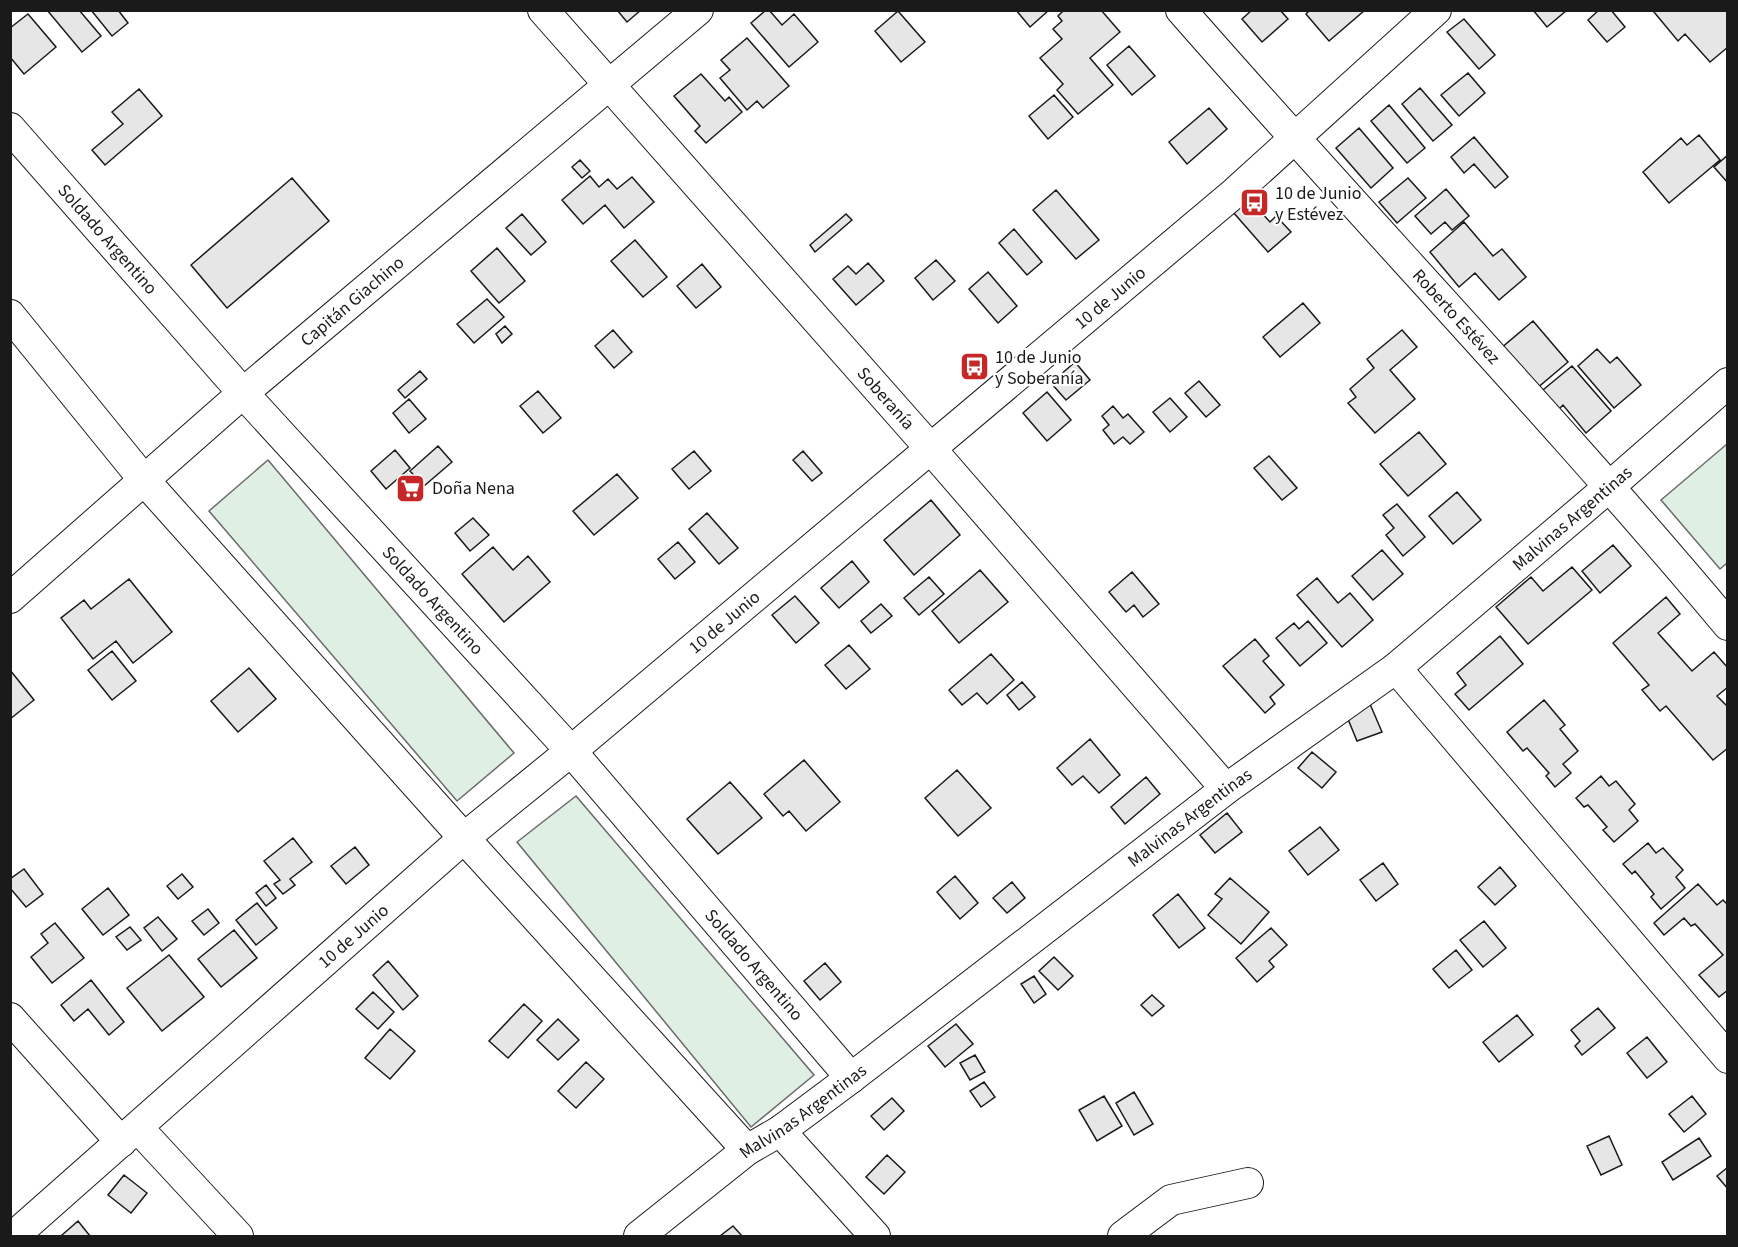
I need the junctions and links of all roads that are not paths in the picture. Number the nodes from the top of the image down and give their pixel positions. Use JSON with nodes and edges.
{"nodes":[{"id":1,"x":543,"y":10,"type":"edge"},
{"id":2,"x":698,"y":10,"type":"edge"},
{"id":3,"x":1181,"y":10,"type":"edge"},
{"id":4,"x":1436,"y":10,"type":"edge"},
{"id":5,"x":609,"y":86,"type":"junction"},
{"id":6,"x":10,"y":128,"type":"edge"},
{"id":7,"x":1295,"y":140,"type":"junction"},
{"id":8,"x":10,"y":315,"type":"edge"},
{"id":9,"x":1728,"y":383,"type":"edge"},
{"id":10,"x":243,"y":393,"type":"junction"},
{"id":11,"x":930,"y":448,"type":"junction"},
{"id":12,"x":144,"y":480,"type":"junction"},
{"id":13,"x":1609,"y":487,"type":"junction"},
{"id":14,"x":10,"y":598,"type":"edge"},
{"id":15,"x":1722,"y":608,"type":"edge"},
{"id":16,"x":1396,"y":668,"type":"junction"},
{"id":17,"x":571,"y":751,"type":"junction"},
{"id":18,"x":1226,"y":789,"type":"junction"},
{"id":19,"x":464,"y":838,"type":"junction"},
{"id":20,"x":10,"y":1017,"type":"edge"},
{"id":21,"x":1728,"y":1058,"type":"edge"},
{"id":22,"x":851,"y":1078,"type":"junction"},
{"id":23,"x":780,"y":1131,"type":"junction"},
{"id":24,"x":130,"y":1135,"type":"junction"},
{"id":25,"x":747,"y":1150,"type":"junction"},
{"id":26,"x":1248,"y":1183,"type":"dead end"},
{"id":27,"x":14,"y":1236,"type":"edge"},
{"id":28,"x":238,"y":1236,"type":"edge"},
{"id":29,"x":639,"y":1236,"type":"edge"},
{"id":30,"x":875,"y":1236,"type":"edge"},
{"id":31,"x":1123,"y":1236,"type":"edge"}],
"edges":[{"from":1,"to":5,"type":"street","name":"Soberanía"},
{"from":2,"to":5,"type":"street","name":"Capitán Giachino"},
{"from":3,"to":7,"type":"street","name":"Roberto Estévez"},
{"from":4,"to":7,"type":"street","name":"10 de Junio"},
{"from":5,"to":10,"type":"street","name":"Capitán Giachino"},
{"from":5,"to":11,"type":"street","name":"Soberanía"},
{"from":6,"to":10,"type":"street","name":"Soldado Argentino"},
{"from":7,"to":11,"type":"street","name":"10 de Junio"},
{"from":7,"to":13,"type":"street","name":"Roberto Estévez"},
{"from":8,"to":12,"type":"street"},
{"from":9,"to":13,"type":"street","name":"Malvinas Argentinas"},
{"from":10,"to":12,"type":"street","name":"Capitán Giachino"},
{"from":10,"to":17,"type":"street","name":"Soldado Argentino"},
{"from":11,"to":17,"type":"street","name":"10 de Junio"},
{"from":11,"to":18,"type":"street","name":"Soberanía"},
{"from":12,"to":14,"type":"street","name":"Capitán Giachino"},
{"from":12,"to":19,"type":"street"},
{"from":13,"to":15,"type":"street","name":"Roberto Estévez"},
{"from":13,"to":16,"type":"street","name":"Malvinas Argentinas"},
{"from":16,"to":18,"type":"street","name":"Malvinas Argentinas"},
{"from":16,"to":21,"type":"street"},
{"from":17,"to":19,"type":"street","name":"10 de Junio"},
{"from":17,"to":22,"type":"street","name":"Soldado Argentino"},
{"from":18,"to":22,"type":"street","name":"Malvinas Argentinas"},
{"from":19,"to":24,"type":"street","name":"10 de Junio"},
{"from":19,"to":25,"type":"street"},
{"from":20,"to":24,"type":"street"},
{"from":22,"to":23,"type":"street","name":"Malvinas Argentinas"},
{"from":23,"to":25,"type":"street","name":"Malvinas Argentinas"},
{"from":23,"to":30,"type":"street"},
{"from":24,"to":27,"type":"street","name":"10 de Junio"},
{"from":24,"to":28,"type":"street"},
{"from":25,"to":29,"type":"street","name":"Malvinas Argentinas"},
{"from":26,"to":31,"type":"street"}]}
